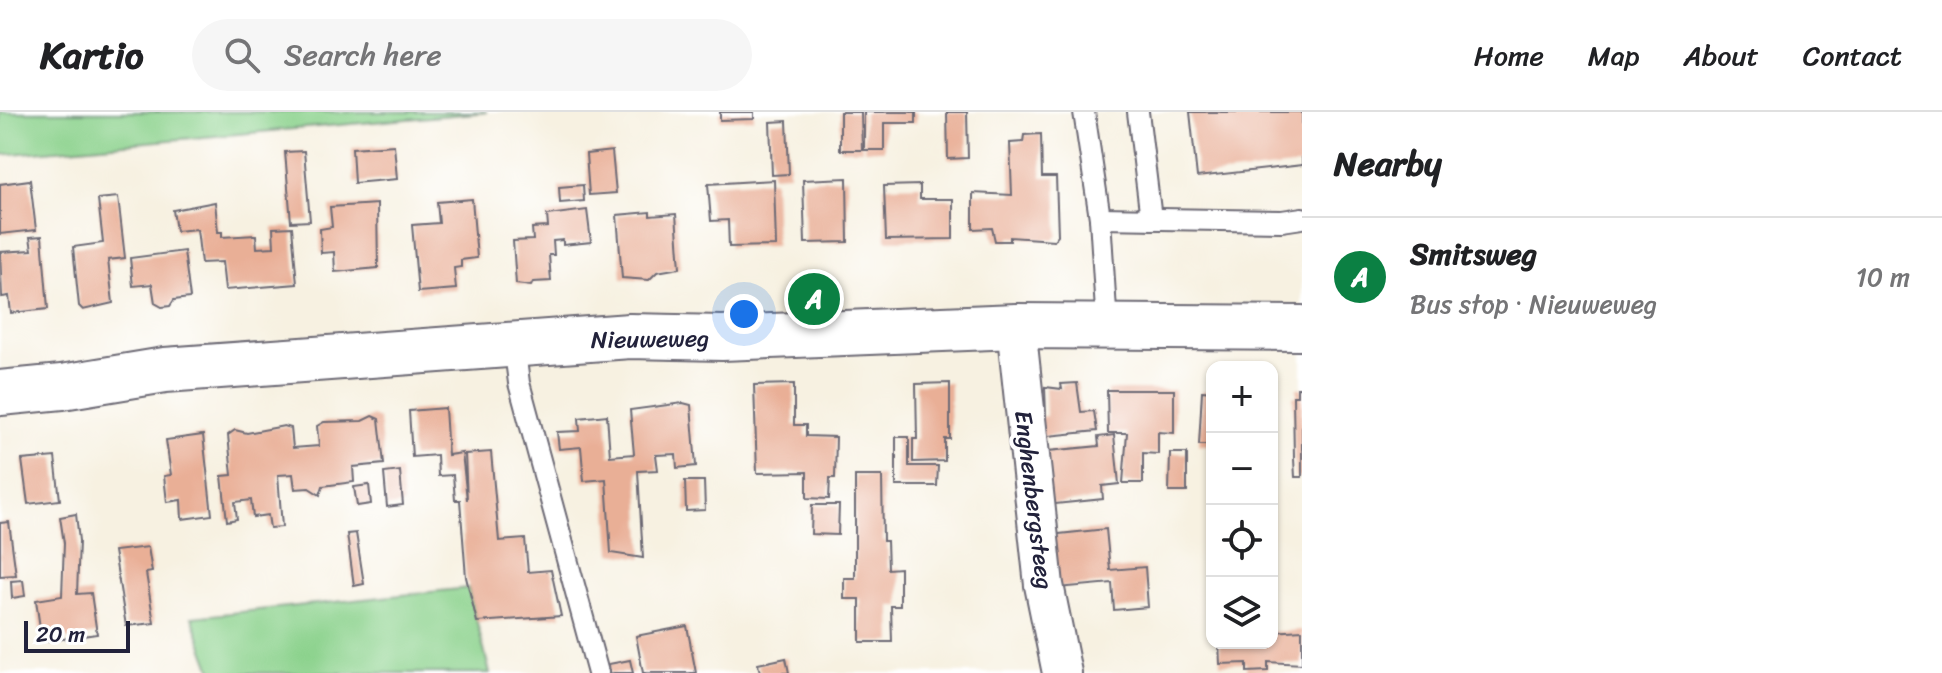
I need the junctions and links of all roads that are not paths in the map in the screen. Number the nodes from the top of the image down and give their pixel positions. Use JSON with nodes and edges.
{"nodes":[{"id":1,"x":1084,"y":112,"type":"edge"},
{"id":2,"x":1138,"y":112,"type":"edge"},
{"id":3,"x":1100,"y":218,"type":"junction"},
{"id":4,"x":1302,"y":218,"type":"edge"},
{"id":5,"x":1151,"y":219,"type":"junction"},
{"id":6,"x":1016,"y":326,"type":"junction"},
{"id":7,"x":1107,"y":327,"type":"junction"},
{"id":8,"x":1302,"y":328,"type":"edge"},
{"id":9,"x":514,"y":344,"type":"junction"},
{"id":10,"x":0,"y":393,"type":"edge"},
{"id":11,"x":598,"y":673,"type":"edge"},
{"id":12,"x":1062,"y":673,"type":"edge"}],
"edges":[{"from":1,"to":3,"type":"lane"},
{"from":2,"to":5,"type":"lane"},
{"from":3,"to":5,"type":"lane"},
{"from":3,"to":7,"type":"lane"},
{"from":4,"to":5,"type":"lane"},
{"from":6,"to":7,"type":"street","name":"Nieuweweg"},
{"from":6,"to":9,"type":"street","name":"Nieuweweg"},
{"from":6,"to":12,"type":"street","name":"Enghenbergsteeg"},
{"from":7,"to":8,"type":"street","name":"Nieuweweg"},
{"from":9,"to":10,"type":"street","name":"Nieuweweg"},
{"from":9,"to":11,"type":"lane"}]}
